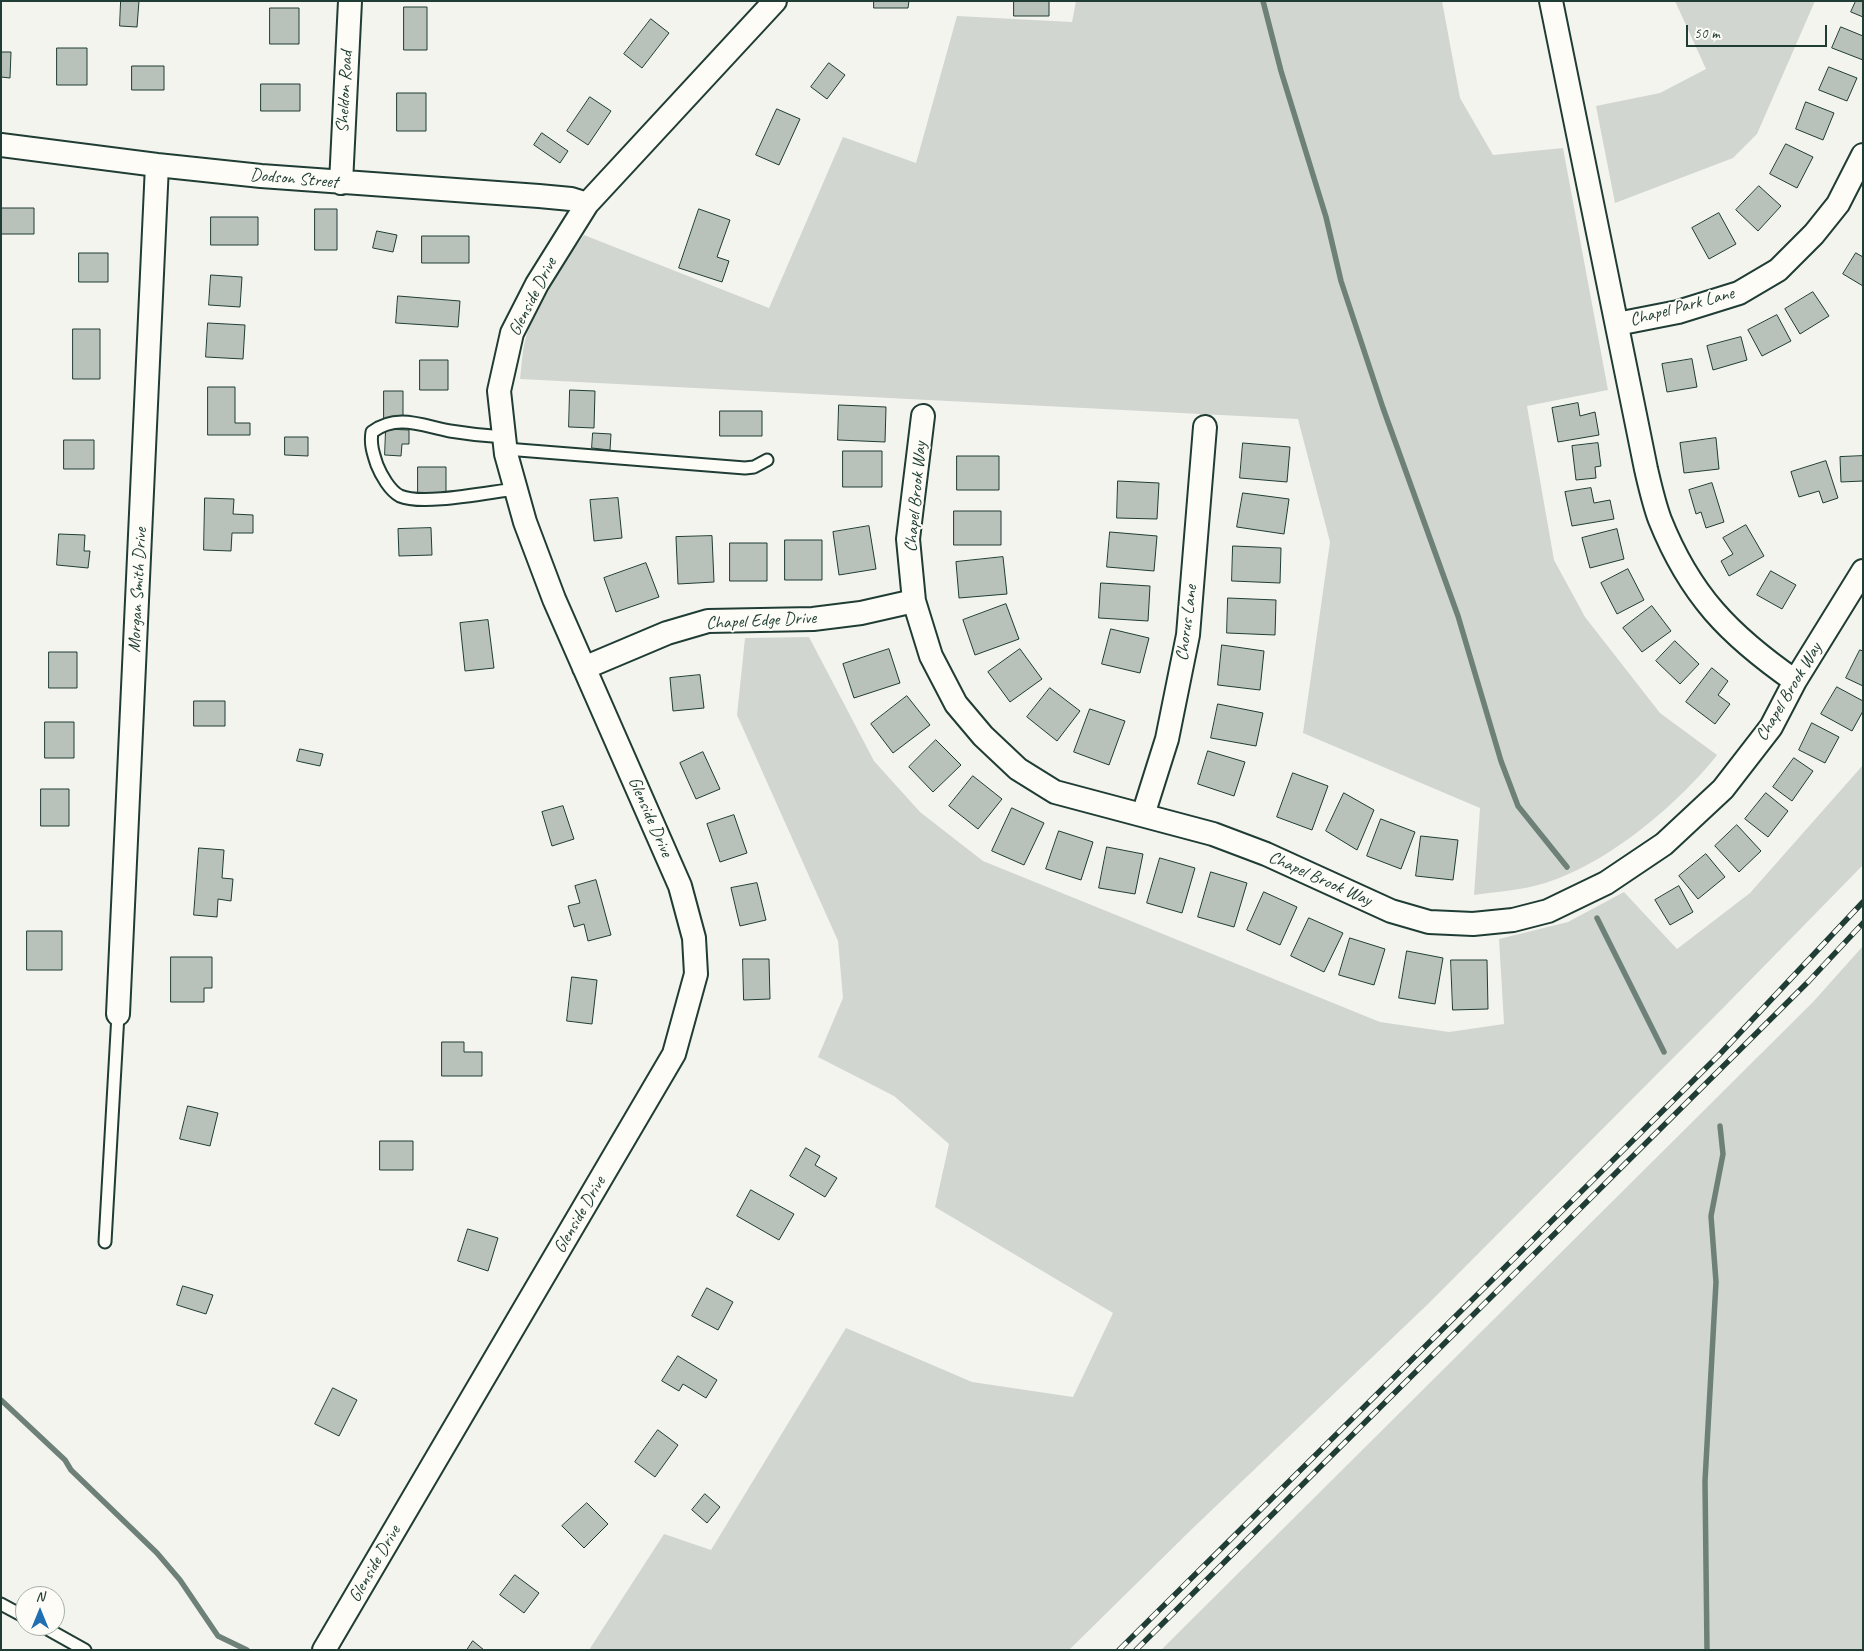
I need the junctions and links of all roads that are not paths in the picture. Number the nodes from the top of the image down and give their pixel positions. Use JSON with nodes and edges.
{"nodes":[{"id":1,"x":350,"y":1,"type":"edge"},
{"id":2,"x":775,"y":1,"type":"edge"},
{"id":3,"x":1551,"y":1,"type":"edge"},
{"id":4,"x":1,"y":146,"type":"edge"},
{"id":5,"x":1863,"y":155,"type":"edge"},
{"id":6,"x":157,"y":165,"type":"junction"},
{"id":7,"x":341,"y":183,"type":"junction"},
{"id":8,"x":1856,"y":188,"type":"edge"},
{"id":9,"x":587,"y":204,"type":"junction"},
{"id":10,"x":1616,"y":324,"type":"junction"},
{"id":11,"x":923,"y":416,"type":"dead end"},
{"id":12,"x":1205,"y":426,"type":"dead end"},
{"id":13,"x":505,"y":443,"type":"junction"},
{"id":14,"x":767,"y":460,"type":"dead end"},
{"id":15,"x":516,"y":489,"type":"junction"},
{"id":16,"x":1863,"y":571,"type":"edge"},
{"id":17,"x":914,"y":601,"type":"junction"},
{"id":18,"x":584,"y":668,"type":"junction"},
{"id":19,"x":1795,"y":681,"type":"junction"},
{"id":20,"x":1143,"y":815,"type":"junction"},
{"id":21,"x":118,"y":1014,"type":"joint"},
{"id":22,"x":105,"y":1242,"type":"dead end"},
{"id":23,"x":1,"y":1604,"type":"edge"},
{"id":24,"x":15,"y":1612,"type":"edge"},
{"id":25,"x":60,"y":1636,"type":"edge"},
{"id":26,"x":85,"y":1650,"type":"edge"},
{"id":27,"x":324,"y":1650,"type":"edge"}],
"edges":[{"from":1,"to":7,"type":"street","name":"Sheldon Road"},
{"from":2,"to":9,"type":"street","name":"Glenside Drive"},
{"from":3,"to":10,"type":"street"},
{"from":4,"to":6,"type":"street","name":"Dodson Street"},
{"from":5,"to":8,"type":"street","name":"Chapel Park Lane"},
{"from":6,"to":7,"type":"street","name":"Dodson Street"},
{"from":6,"to":21,"type":"street","name":"Morgan Smith Drive"},
{"from":7,"to":9,"type":"street","name":"Dodson Street"},
{"from":8,"to":10,"type":"street","name":"Chapel Park Lane"},
{"from":9,"to":13,"type":"street","name":"Glenside Drive"},
{"from":10,"to":19,"type":"street"},
{"from":11,"to":17,"type":"street","name":"Chapel Brook Way"},
{"from":12,"to":20,"type":"street","name":"Chorus Lane"},
{"from":13,"to":14,"type":"lane"},
{"from":13,"to":15,"type":"street","name":"Glenside Drive"},
{"from":13,"to":15,"type":"lane"},
{"from":15,"to":18,"type":"street","name":"Glenside Drive"},
{"from":16,"to":19,"type":"street","name":"Chapel Brook Way"},
{"from":17,"to":18,"type":"street","name":"Chapel Edge Drive"},
{"from":17,"to":20,"type":"street","name":"Chapel Brook Way"},
{"from":18,"to":27,"type":"street","name":"Glenside Drive"},
{"from":19,"to":20,"type":"street","name":"Chapel Brook Way"},
{"from":21,"to":22,"type":"lane"},
{"from":23,"to":24,"type":"lane"},
{"from":25,"to":26,"type":"lane"}]}
